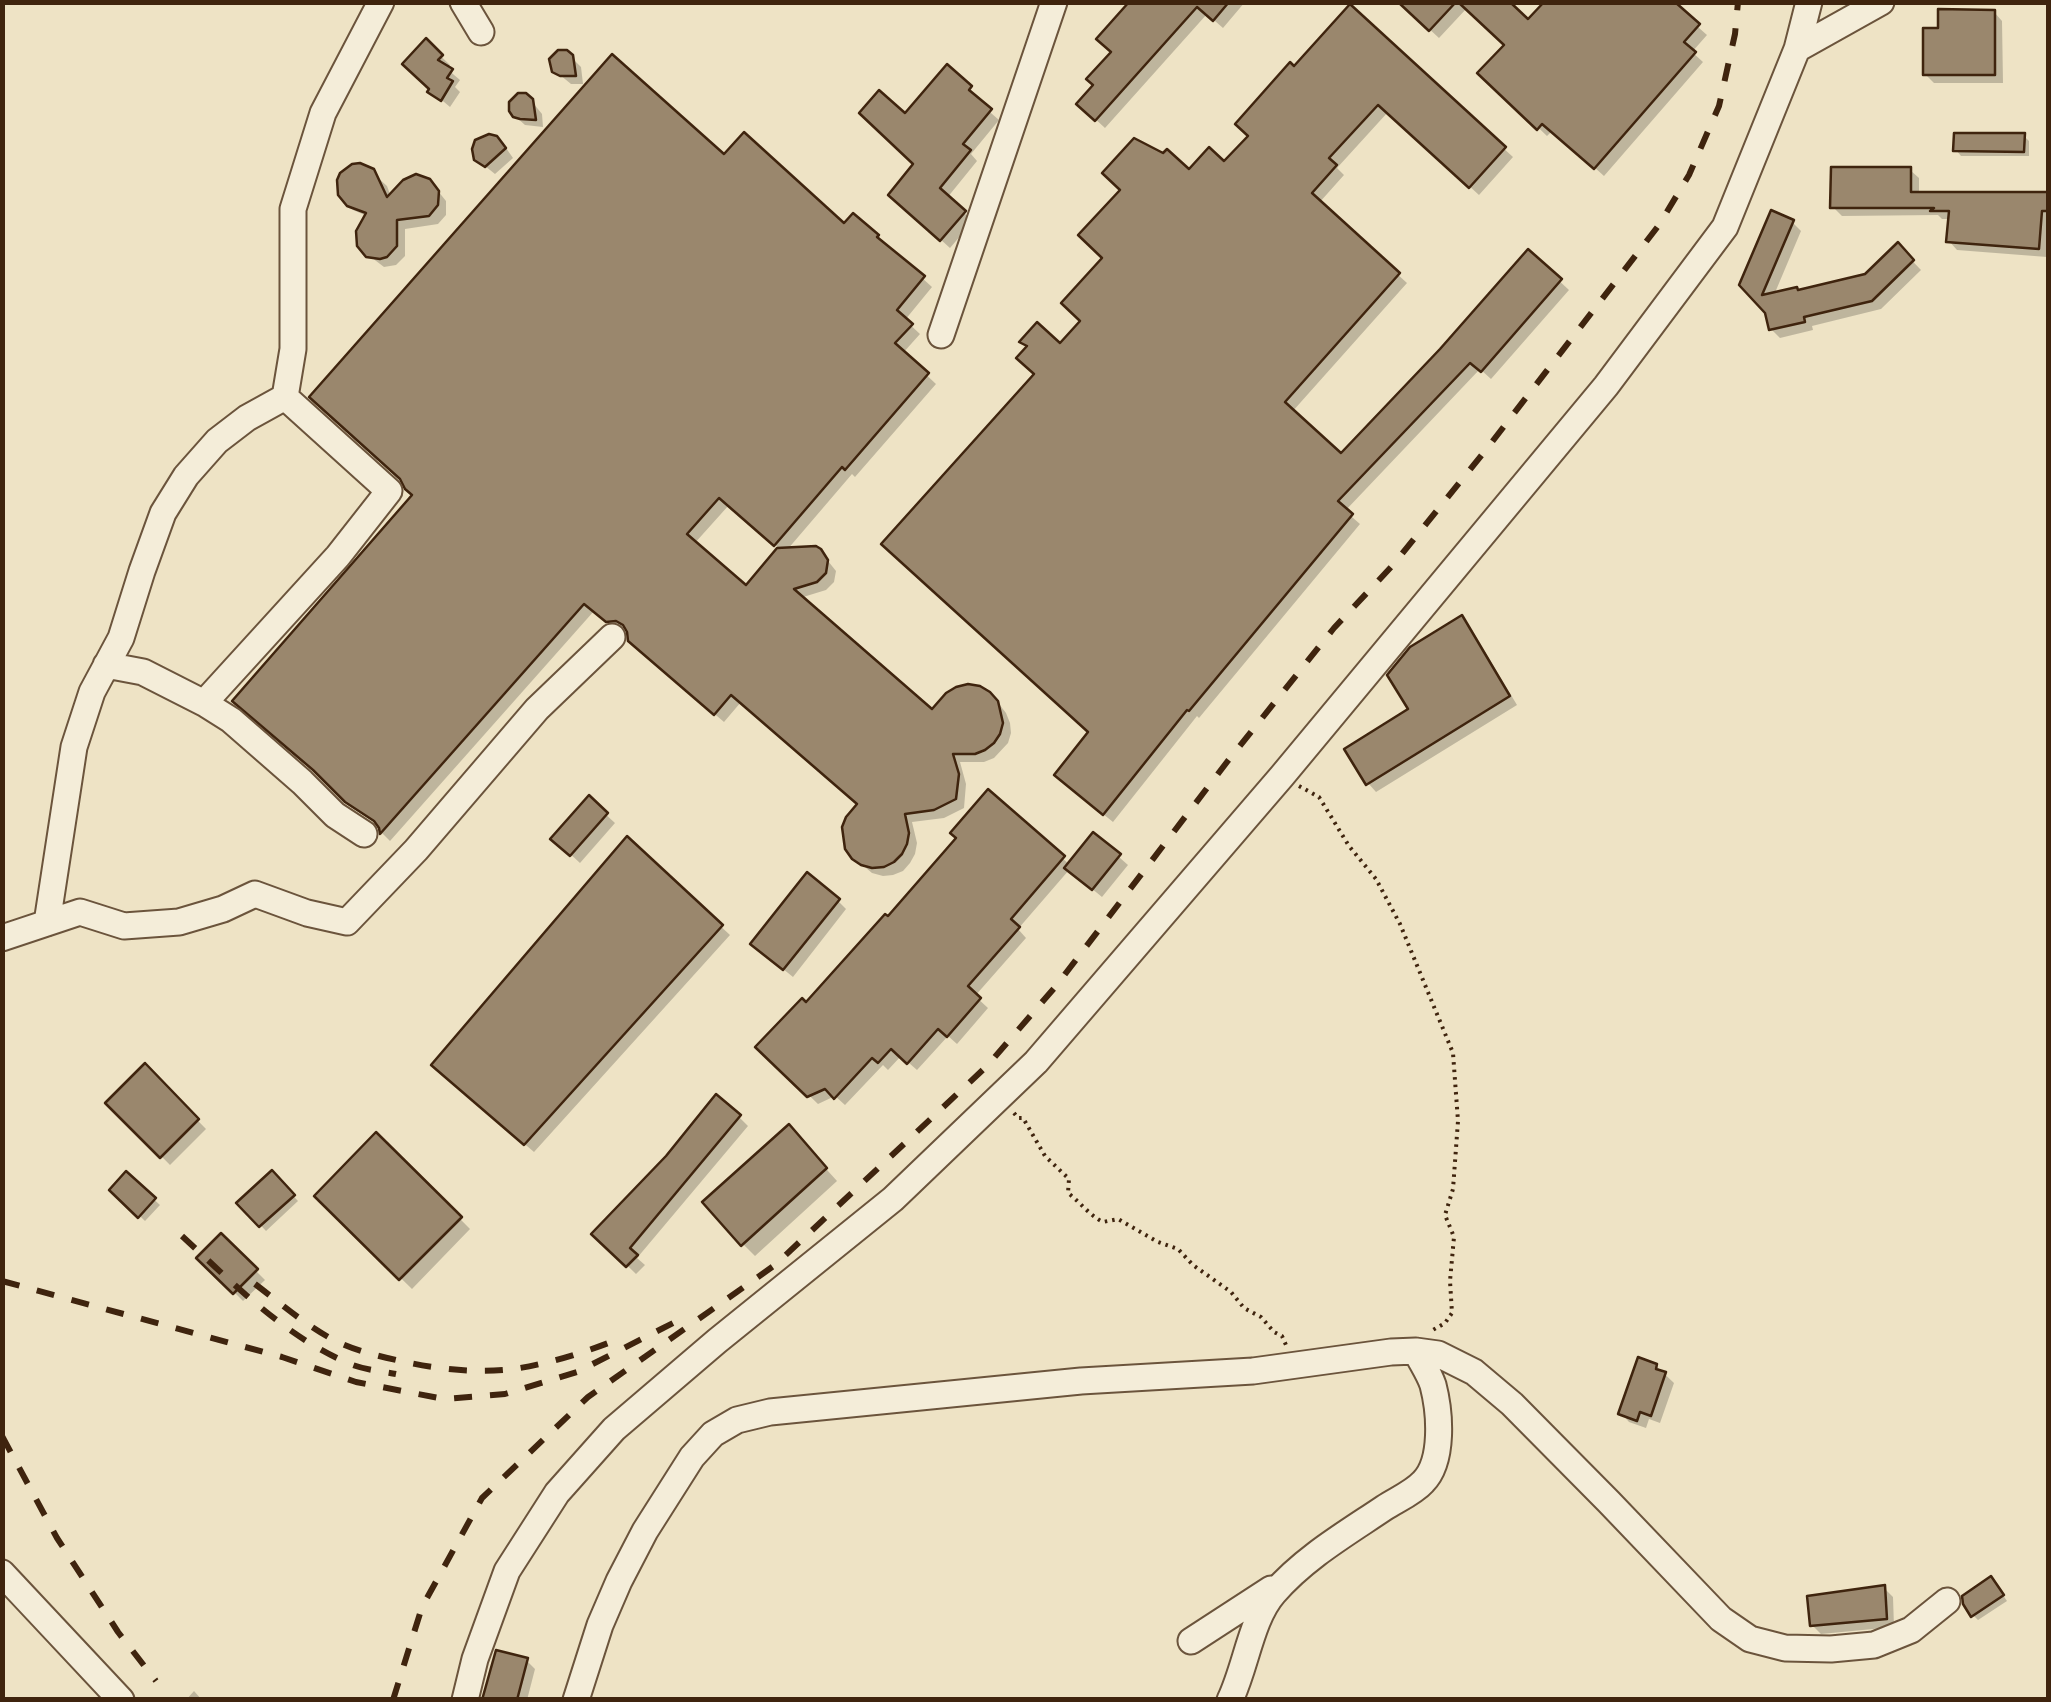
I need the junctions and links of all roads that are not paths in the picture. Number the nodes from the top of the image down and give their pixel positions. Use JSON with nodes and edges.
{"nodes":[{"id":1,"x":381,"y":2,"type":"edge"},
{"id":2,"x":463,"y":2,"type":"edge"},
{"id":3,"x":1054,"y":2,"type":"edge"},
{"id":4,"x":1809,"y":2,"type":"edge"},
{"id":5,"x":1881,"y":2,"type":"edge"},
{"id":6,"x":480,"y":32,"type":"dead end"},
{"id":7,"x":1797,"y":49,"type":"junction"},
{"id":8,"x":940,"y":335,"type":"dead end"},
{"id":9,"x":285,"y":398,"type":"junction"},
{"id":10,"x":612,"y":637,"type":"dead end"},
{"id":11,"x":106,"y":665,"type":"junction"},
{"id":12,"x":204,"y":704,"type":"junction"},
{"id":13,"x":364,"y":834,"type":"dead end"},
{"id":14,"x":47,"y":923,"type":"junction"},
{"id":15,"x":2,"y":938,"type":"edge"},
{"id":16,"x":1404,"y":1352,"type":"junction"},
{"id":17,"x":2,"y":1573,"type":"edge"},
{"id":18,"x":1288,"y":1577,"type":"junction"},
{"id":19,"x":1947,"y":1601,"type":"dead end"},
{"id":20,"x":1191,"y":1641,"type":"dead end"},
{"id":21,"x":121,"y":1700,"type":"edge"},
{"id":22,"x":465,"y":1700,"type":"edge"},
{"id":23,"x":576,"y":1700,"type":"edge"},
{"id":24,"x":1230,"y":1700,"type":"edge"}],
"edges":[{"from":1,"to":9,"type":"street"},
{"from":2,"to":6,"type":"street"},
{"from":3,"to":8,"type":"street"},
{"from":4,"to":7,"type":"street"},
{"from":5,"to":7,"type":"street"},
{"from":7,"to":22,"type":"street"},
{"from":9,"to":11,"type":"street"},
{"from":9,"to":12,"type":"street"},
{"from":10,"to":14,"type":"street"},
{"from":11,"to":12,"type":"street"},
{"from":11,"to":14,"type":"street"},
{"from":12,"to":13,"type":"street"},
{"from":14,"to":15,"type":"street"},
{"from":16,"to":18,"type":"street"},
{"from":16,"to":19,"type":"street"},
{"from":16,"to":23,"type":"street"},
{"from":17,"to":21,"type":"street"},
{"from":18,"to":20,"type":"street"},
{"from":18,"to":24,"type":"street"}]}
